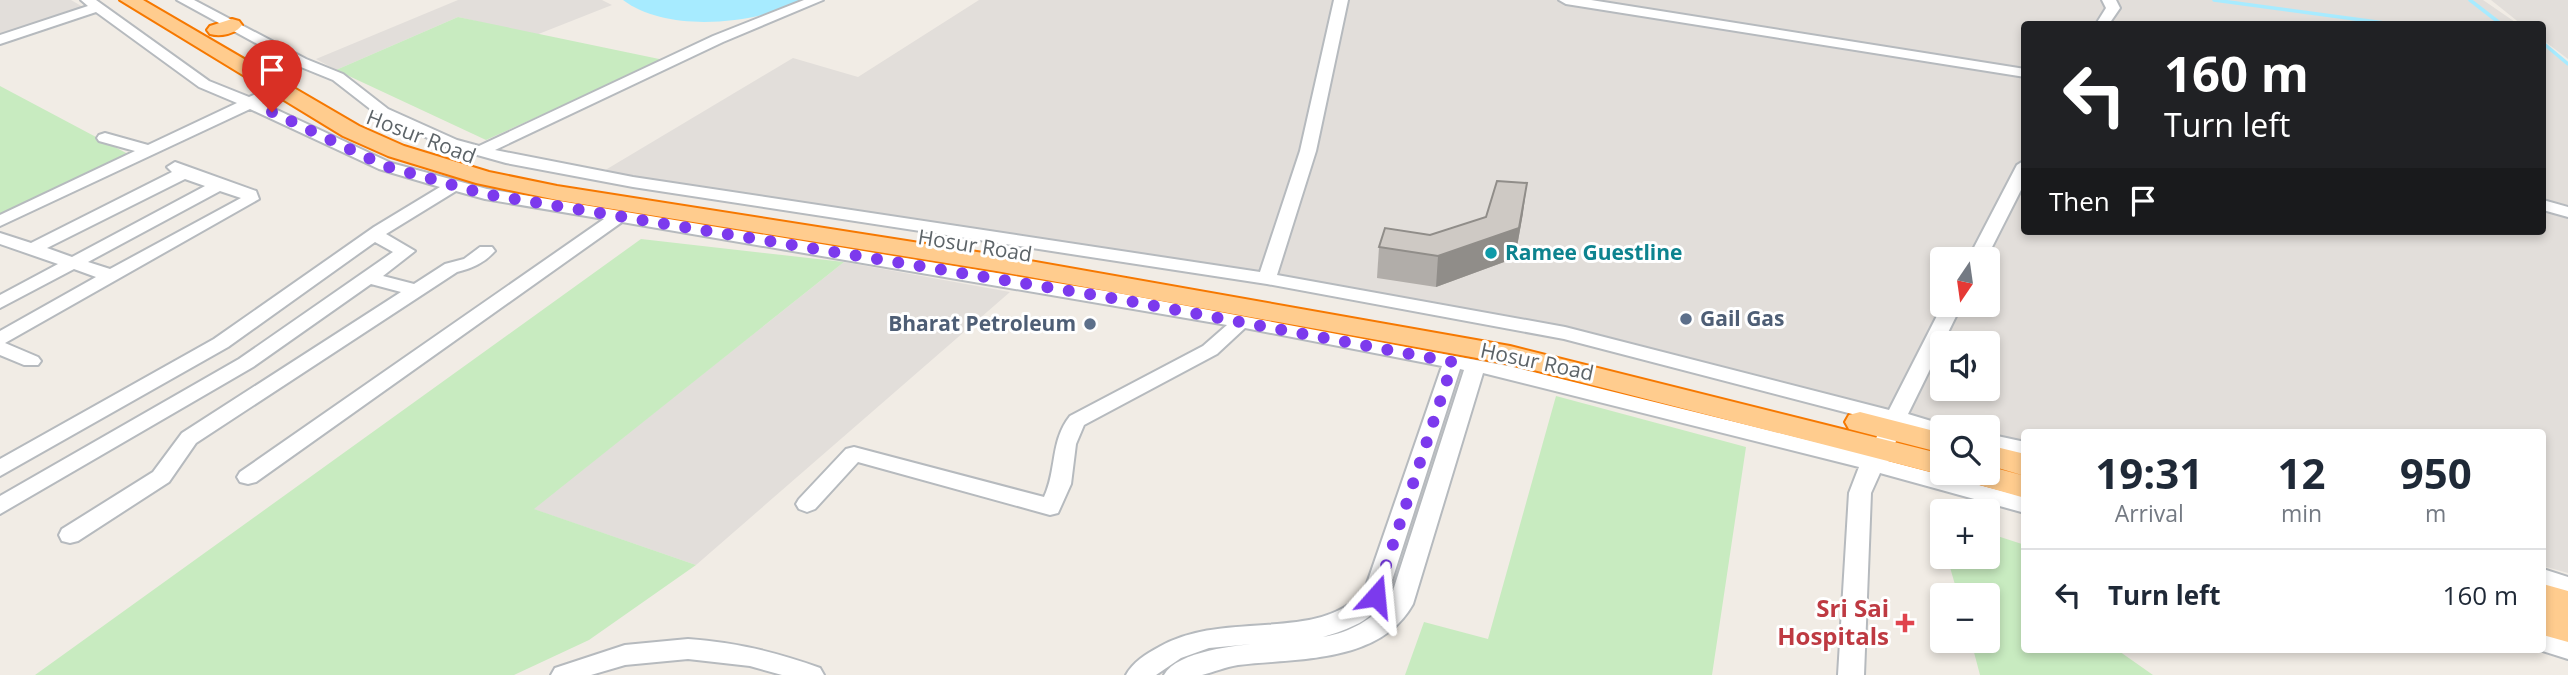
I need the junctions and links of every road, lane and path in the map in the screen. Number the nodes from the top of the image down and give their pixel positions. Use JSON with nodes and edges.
{"nodes":[{"id":1,"x":129,"y":0,"type":"edge"},
{"id":2,"x":161,"y":0,"type":"edge"},
{"id":3,"x":184,"y":0,"type":"edge"},
{"id":4,"x":816,"y":0,"type":"edge"},
{"id":5,"x":1341,"y":0,"type":"edge"},
{"id":6,"x":1566,"y":0,"type":"edge"},
{"id":7,"x":2109,"y":0,"type":"edge"},
{"id":8,"x":92,"y":3,"type":"edge"},
{"id":9,"x":2105,"y":21,"type":"edge"},
{"id":10,"x":225,"y":28,"type":"junction"},
{"id":11,"x":0,"y":40,"type":"edge"},
{"id":12,"x":2021,"y":73,"type":"edge"},
{"id":13,"x":279,"y":89,"type":"junction"},
{"id":14,"x":249,"y":102,"type":"junction"},
{"id":15,"x":105,"y":138,"type":"dead end"},
{"id":16,"x":148,"y":150,"type":"junction"},
{"id":17,"x":480,"y":150,"type":"junction"},
{"id":18,"x":2021,"y":173,"type":"edge"},
{"id":19,"x":602,"y":181,"type":"junction"},
{"id":20,"x":219,"y":185,"type":"junction"},
{"id":21,"x":454,"y":185,"type":"junction"},
{"id":22,"x":2546,"y":206,"type":"edge"},
{"id":23,"x":2568,"y":212,"type":"edge"},
{"id":24,"x":618,"y":216,"type":"junction"},
{"id":25,"x":0,"y":221,"type":"edge"},
{"id":26,"x":376,"y":236,"type":"junction"},
{"id":27,"x":0,"y":238,"type":"edge"},
{"id":28,"x":26,"y":247,"type":"junction"},
{"id":29,"x":1983,"y":247,"type":"edge"},
{"id":30,"x":486,"y":251,"type":"dead end"},
{"id":31,"x":0,"y":255,"type":"edge"},
{"id":32,"x":72,"y":262,"type":"junction"},
{"id":33,"x":111,"y":276,"type":"junction"},
{"id":34,"x":368,"y":277,"type":"junction"},
{"id":35,"x":1267,"y":279,"type":"junction"},
{"id":36,"x":418,"y":290,"type":"junction"},
{"id":37,"x":0,"y":302,"type":"edge"},
{"id":38,"x":1947,"y":317,"type":"edge"},
{"id":39,"x":1240,"y":321,"type":"junction"},
{"id":40,"x":0,"y":340,"type":"edge"},
{"id":41,"x":0,"y":348,"type":"edge"},
{"id":42,"x":31,"y":362,"type":"dead end"},
{"id":43,"x":1464,"y":364,"type":"junction"},
{"id":44,"x":1930,"y":434,"type":"edge"},
{"id":45,"x":2000,"y":443,"type":"edge"},
{"id":46,"x":1930,"y":444,"type":"edge"},
{"id":47,"x":1888,"y":446,"type":"junction"},
{"id":48,"x":2021,"y":448,"type":"edge"},
{"id":49,"x":2000,"y":458,"type":"edge"},
{"id":50,"x":1930,"y":460,"type":"edge"},
{"id":51,"x":2021,"y":464,"type":"edge"},
{"id":52,"x":0,"y":469,"type":"edge"},
{"id":53,"x":248,"y":477,"type":"dead end"},
{"id":54,"x":2000,"y":480,"type":"edge"},
{"id":55,"x":2021,"y":486,"type":"edge"},
{"id":56,"x":2021,"y":503,"type":"edge"},
{"id":57,"x":807,"y":505,"type":"dead end"},
{"id":58,"x":0,"y":506,"type":"edge"},
{"id":59,"x":70,"y":535,"type":"dead end"},
{"id":60,"x":2546,"y":579,"type":"edge"},
{"id":61,"x":2568,"y":586,"type":"edge"},
{"id":62,"x":2546,"y":598,"type":"edge"},
{"id":63,"x":2568,"y":604,"type":"edge"},
{"id":64,"x":2546,"y":622,"type":"edge"},
{"id":65,"x":2568,"y":628,"type":"edge"},
{"id":66,"x":2546,"y":643,"type":"edge"},
{"id":67,"x":2568,"y":649,"type":"edge"},
{"id":68,"x":564,"y":675,"type":"edge"},
{"id":69,"x":811,"y":675,"type":"edge"},
{"id":70,"x":1139,"y":675,"type":"edge"},
{"id":71,"x":1177,"y":675,"type":"edge"},
{"id":72,"x":1851,"y":675,"type":"edge"}],
"edges":[{"from":1,"to":13,"type":"highway","name":"Hosur Road"},
{"from":2,"to":10,"type":"highway","name":"Hosur Road"},
{"from":3,"to":10,"type":"street"},
{"from":4,"to":17,"type":"street"},
{"from":5,"to":35,"type":"street"},
{"from":6,"to":12,"type":"street"},
{"from":7,"to":9,"type":"street"},
{"from":8,"to":11,"type":"street"},
{"from":8,"to":14,"type":"street"},
{"from":10,"to":17,"type":"street"},
{"from":10,"to":19,"type":"highway","name":"Hosur Road"},
{"from":13,"to":14,"type":"street"},
{"from":13,"to":47,"type":"highway","name":"Hosur Road"},
{"from":14,"to":16,"type":"street"},
{"from":14,"to":21,"type":"street"},
{"from":15,"to":16,"type":"street"},
{"from":16,"to":25,"type":"street"},
{"from":17,"to":19,"type":"street"},
{"from":18,"to":29,"type":"street"},
{"from":19,"to":35,"type":"street"},
{"from":19,"to":47,"type":"highway","name":"Hosur Road"},
{"from":20,"to":28,"type":"street"},
{"from":20,"to":32,"type":"street"},
{"from":20,"to":33,"type":"street"},
{"from":21,"to":24,"type":"street"},
{"from":21,"to":26,"type":"street"},
{"from":22,"to":23,"type":"street"},
{"from":24,"to":39,"type":"street"},
{"from":24,"to":53,"type":"street"},
{"from":26,"to":34,"type":"street"},
{"from":26,"to":52,"type":"street"},
{"from":27,"to":28,"type":"street"},
{"from":28,"to":31,"type":"street"},
{"from":28,"to":32,"type":"street"},
{"from":30,"to":36,"type":"street"},
{"from":32,"to":33,"type":"street"},
{"from":32,"to":37,"type":"street"},
{"from":33,"to":40,"type":"street"},
{"from":34,"to":36,"type":"street"},
{"from":34,"to":58,"type":"street"},
{"from":35,"to":47,"type":"street"},
{"from":36,"to":59,"type":"street"},
{"from":38,"to":47,"type":"street"},
{"from":39,"to":43,"type":"street"},
{"from":39,"to":57,"type":"street"},
{"from":41,"to":42,"type":"street"},
{"from":43,"to":47,"type":"street"},
{"from":43,"to":70,"type":"street"},
{"from":43,"to":71,"type":"street"},
{"from":44,"to":47,"type":"street"},
{"from":45,"to":48,"type":"street"},
{"from":46,"to":47,"type":"highway","name":"Hosur Road"},
{"from":47,"to":50,"type":"highway","name":"Hosur Road"},
{"from":47,"to":56,"type":"street"},
{"from":47,"to":72,"type":"street"},
{"from":49,"to":51,"type":"highway"},
{"from":54,"to":55,"type":"highway"},
{"from":60,"to":61,"type":"street"},
{"from":62,"to":63,"type":"highway"},
{"from":64,"to":65,"type":"highway"},
{"from":66,"to":67,"type":"street"},
{"from":68,"to":69,"type":"street"}]}
